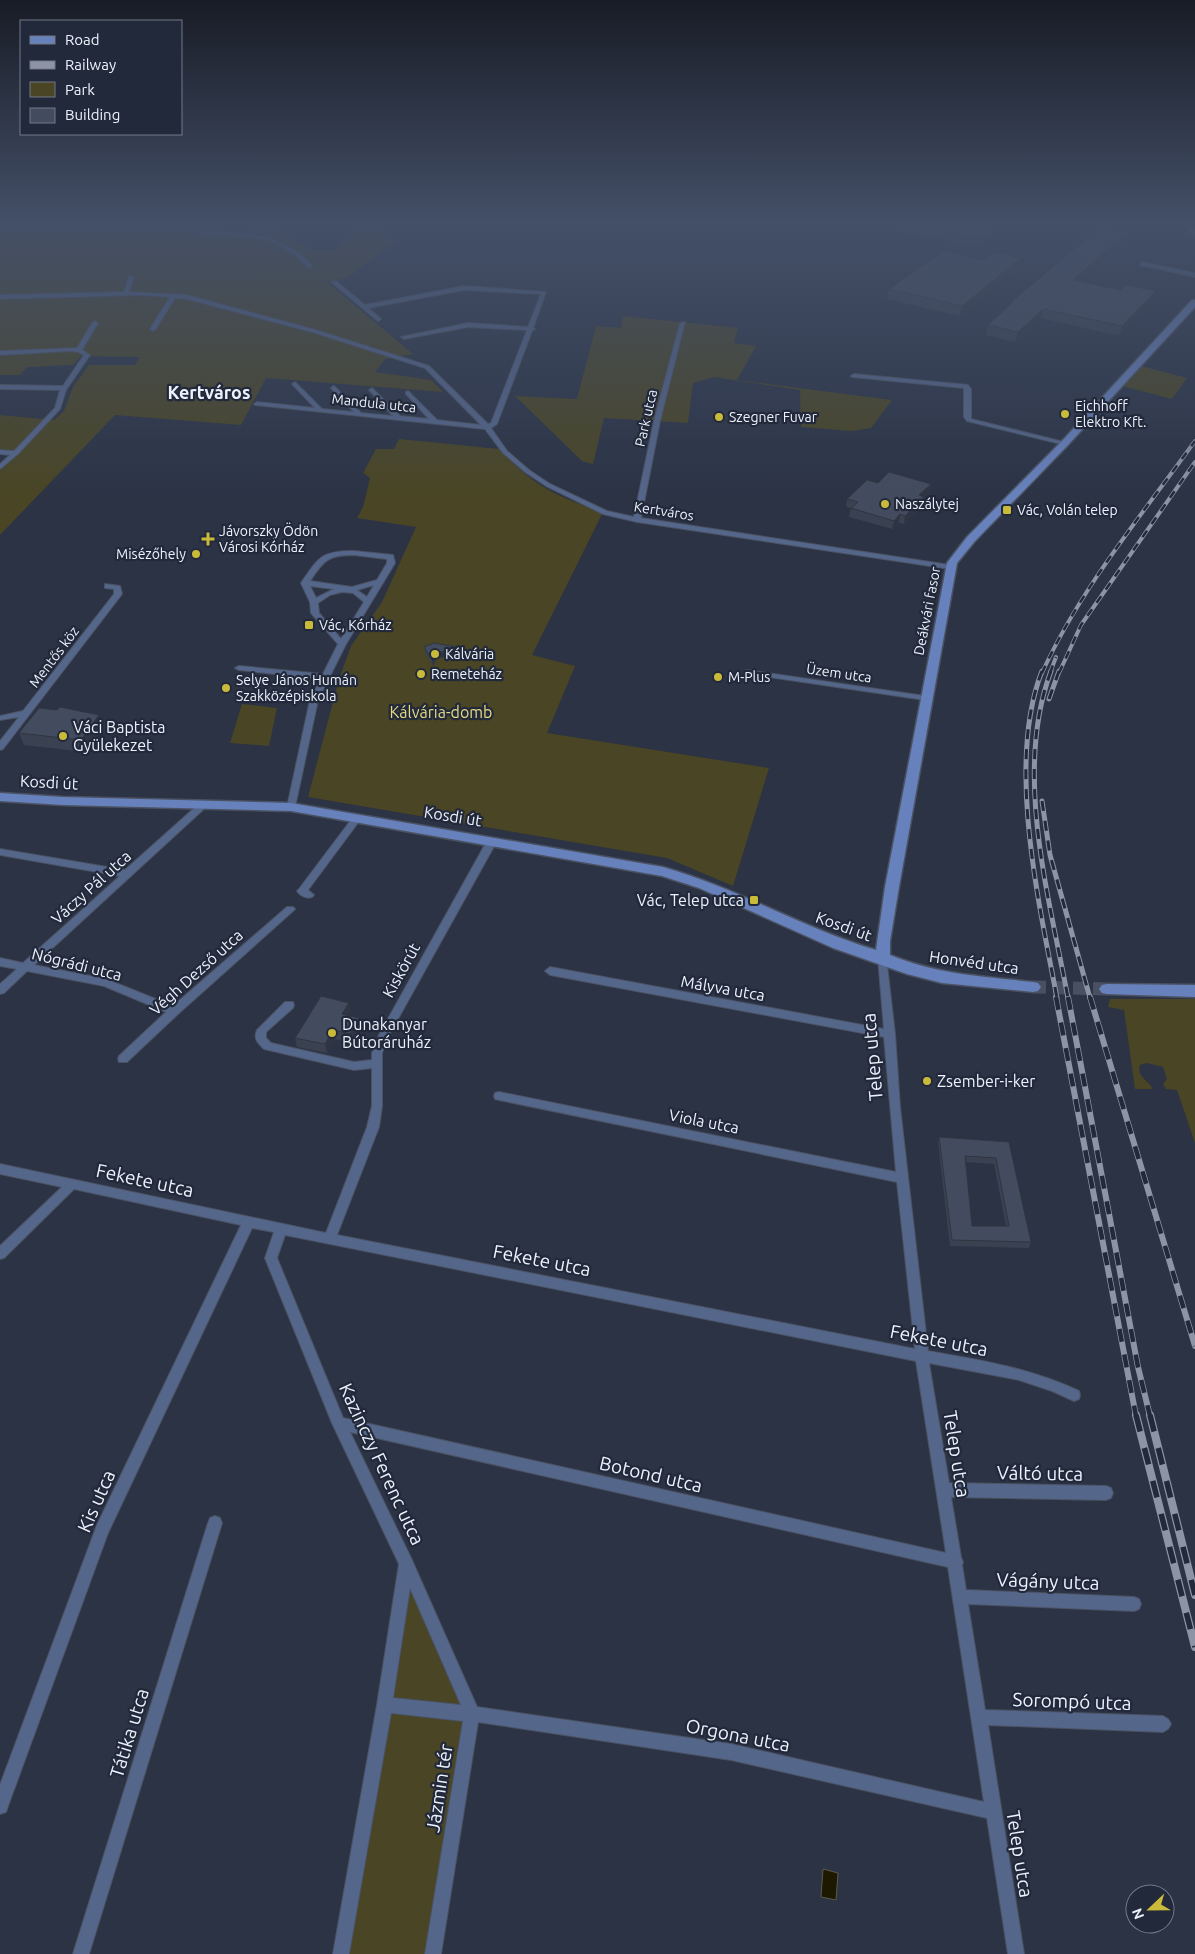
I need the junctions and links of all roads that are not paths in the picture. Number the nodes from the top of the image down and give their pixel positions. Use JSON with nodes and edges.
{"nodes":[{"id":1,"x":162,"y":314,"type":"edge"},
{"id":2,"x":256,"y":314,"type":"edge"},
{"id":3,"x":372,"y":314,"type":"edge"},
{"id":4,"x":537,"y":314,"type":"edge"},
{"id":5,"x":1184,"y":314,"type":"edge"},
{"id":6,"x":378,"y":319,"type":"dead end"},
{"id":7,"x":95,"y":323,"type":"dead end"},
{"id":8,"x":683,"y":323,"type":"dead end"},
{"id":9,"x":153,"y":329,"type":"dead end"},
{"id":10,"x":532,"y":329,"type":"junction"},
{"id":11,"x":404,"y":337,"type":"dead end"},
{"id":12,"x":79,"y":350,"type":"junction"},
{"id":13,"x":0,"y":353,"type":"edge"},
{"id":14,"x":854,"y":376,"type":"dead end"},
{"id":15,"x":296,"y":384,"type":"dead end"},
{"id":16,"x":0,"y":387,"type":"edge"},
{"id":17,"x":64,"y":388,"type":"junction"},
{"id":18,"x":334,"y":388,"type":"dead end"},
{"id":19,"x":372,"y":390,"type":"dead end"},
{"id":20,"x":408,"y":393,"type":"dead end"},
{"id":21,"x":257,"y":404,"type":"dead end"},
{"id":22,"x":320,"y":410,"type":"junction"},
{"id":23,"x":359,"y":414,"type":"junction"},
{"id":24,"x":398,"y":418,"type":"junction"},
{"id":25,"x":435,"y":422,"type":"junction"},
{"id":26,"x":487,"y":427,"type":"junction"},
{"id":27,"x":1065,"y":443,"type":"junction"},
{"id":28,"x":0,"y":452,"type":"edge"},
{"id":29,"x":16,"y":453,"type":"junction"},
{"id":30,"x":0,"y":467,"type":"edge"},
{"id":31,"x":637,"y":520,"type":"junction"},
{"id":32,"x":950,"y":567,"type":"junction"},
{"id":33,"x":381,"y":581,"type":"junction"},
{"id":34,"x":305,"y":583,"type":"junction"},
{"id":35,"x":108,"y":586,"type":"dead end"},
{"id":36,"x":352,"y":589,"type":"junction"},
{"id":37,"x":314,"y":602,"type":"junction"},
{"id":38,"x":368,"y":602,"type":"junction"},
{"id":39,"x":342,"y":644,"type":"junction"},
{"id":40,"x":240,"y":668,"type":"dead end"},
{"id":41,"x":750,"y":672,"type":"dead end"},
{"id":42,"x":326,"y":677,"type":"junction"},
{"id":43,"x":925,"y":698,"type":"junction"},
{"id":44,"x":27,"y":713,"type":"junction"},
{"id":45,"x":0,"y":718,"type":"edge"},
{"id":46,"x":0,"y":747,"type":"edge"},
{"id":47,"x":0,"y":797,"type":"edge"},
{"id":48,"x":203,"y":804,"type":"junction"},
{"id":49,"x":291,"y":807,"type":"junction"},
{"id":50,"x":357,"y":818,"type":"junction"},
{"id":51,"x":492,"y":840,"type":"junction"},
{"id":52,"x":0,"y":852,"type":"edge"},
{"id":53,"x":128,"y":874,"type":"junction"},
{"id":54,"x":309,"y":895,"type":"dead end"},
{"id":55,"x":290,"y":909,"type":"dead end"},
{"id":56,"x":883,"y":958,"type":"junction"},
{"id":57,"x":0,"y":962,"type":"edge"},
{"id":58,"x":26,"y":966,"type":"junction"},
{"id":59,"x":550,"y":971,"type":"dead end"},
{"id":60,"x":1033,"y":987,"type":"tunnel mouth"},
{"id":61,"x":1107,"y":989,"type":"tunnel mouth"},
{"id":62,"x":0,"y":990,"type":"edge"},
{"id":63,"x":1195,"y":991,"type":"edge"},
{"id":64,"x":289,"y":1006,"type":"dead end"},
{"id":65,"x":174,"y":1011,"type":"junction"},
{"id":66,"x":890,"y":1034,"type":"junction"},
{"id":67,"x":123,"y":1059,"type":"dead end"},
{"id":68,"x":376,"y":1063,"type":"junction"},
{"id":69,"x":499,"y":1096,"type":"dead end"},
{"id":70,"x":0,"y":1169,"type":"edge"},
{"id":71,"x":903,"y":1178,"type":"junction"},
{"id":72,"x":72,"y":1184,"type":"junction"},
{"id":73,"x":249,"y":1221,"type":"junction"},
{"id":74,"x":281,"y":1228,"type":"junction"},
{"id":75,"x":330,"y":1237,"type":"junction"},
{"id":76,"x":0,"y":1254,"type":"edge"},
{"id":77,"x":922,"y":1356,"type":"junction"},
{"id":78,"x":1074,"y":1395,"type":"dead end"},
{"id":79,"x":339,"y":1423,"type":"junction"},
{"id":80,"x":944,"y":1490,"type":"junction"},
{"id":81,"x":1106,"y":1493,"type":"dead end"},
{"id":82,"x":215,"y":1523,"type":"dead end"},
{"id":83,"x":956,"y":1562,"type":"junction"},
{"id":84,"x":406,"y":1563,"type":"junction"},
{"id":85,"x":961,"y":1597,"type":"junction"},
{"id":86,"x":1134,"y":1604,"type":"dead end"},
{"id":87,"x":385,"y":1705,"type":"junction"},
{"id":88,"x":472,"y":1714,"type":"junction"},
{"id":89,"x":980,"y":1717,"type":"junction"},
{"id":90,"x":1163,"y":1724,"type":"dead end"},
{"id":91,"x":0,"y":1806,"type":"edge"},
{"id":92,"x":994,"y":1812,"type":"junction"},
{"id":93,"x":82,"y":1954,"type":"edge"},
{"id":94,"x":341,"y":1954,"type":"edge"},
{"id":95,"x":433,"y":1954,"type":"edge"},
{"id":96,"x":1016,"y":1954,"type":"edge"}],
"edges":[{"from":1,"to":9,"type":"street"},
{"from":2,"to":26,"type":"street","name":"Kertváros"},
{"from":3,"to":6,"type":"street"},
{"from":4,"to":10,"type":"street"},
{"from":5,"to":27,"type":"street","name":"Deákvári fasor"},
{"from":7,"to":12,"type":"street"},
{"from":8,"to":31,"type":"street","name":"Park utca"},
{"from":10,"to":11,"type":"street"},
{"from":10,"to":26,"type":"street"},
{"from":12,"to":13,"type":"street"},
{"from":12,"to":17,"type":"street"},
{"from":14,"to":27,"type":"street"},
{"from":15,"to":22,"type":"street"},
{"from":16,"to":17,"type":"street"},
{"from":17,"to":29,"type":"street"},
{"from":18,"to":23,"type":"street"},
{"from":19,"to":24,"type":"street"},
{"from":20,"to":25,"type":"street"},
{"from":21,"to":22,"type":"street","name":"Mandula utca"},
{"from":22,"to":23,"type":"street","name":"Mandula utca"},
{"from":23,"to":24,"type":"street","name":"Mandula utca"},
{"from":24,"to":25,"type":"street","name":"Mandula utca"},
{"from":25,"to":26,"type":"street","name":"Mandula utca"},
{"from":26,"to":31,"type":"street","name":"Kertváros"},
{"from":27,"to":32,"type":"street","name":"Deákvári fasor"},
{"from":28,"to":29,"type":"street"},
{"from":29,"to":30,"type":"street"},
{"from":31,"to":32,"type":"street","name":"Kertváros"},
{"from":32,"to":43,"type":"street","name":"Deákvári fasor"},
{"from":33,"to":34,"type":"street"},
{"from":33,"to":36,"type":"street"},
{"from":33,"to":38,"type":"street"},
{"from":34,"to":36,"type":"street"},
{"from":34,"to":37,"type":"street"},
{"from":35,"to":44,"type":"street","name":"Mentős köz"},
{"from":36,"to":37,"type":"street"},
{"from":36,"to":38,"type":"street"},
{"from":37,"to":39,"type":"street"},
{"from":38,"to":39,"type":"street"},
{"from":39,"to":42,"type":"street"},
{"from":40,"to":42,"type":"street"},
{"from":41,"to":43,"type":"street","name":"Üzem utca"},
{"from":42,"to":49,"type":"street"},
{"from":43,"to":56,"type":"street","name":"Deákvári fasor"},
{"from":44,"to":45,"type":"street"},
{"from":44,"to":46,"type":"street","name":"Mentős köz"},
{"from":47,"to":48,"type":"street","name":"Kosdi út"},
{"from":48,"to":49,"type":"street","name":"Kosdi út"},
{"from":48,"to":53,"type":"street","name":"Váczy Pál utca"},
{"from":49,"to":50,"type":"street","name":"Kosdi út"},
{"from":50,"to":51,"type":"street","name":"Kosdi út"},
{"from":50,"to":54,"type":"street"},
{"from":51,"to":56,"type":"street","name":"Kosdi út"},
{"from":51,"to":68,"type":"street","name":"Kiskörút"},
{"from":52,"to":53,"type":"street"},
{"from":53,"to":58,"type":"street","name":"Váczy Pál utca"},
{"from":55,"to":65,"type":"street","name":"Végh Dezső utca"},
{"from":56,"to":60,"type":"street","name":"Honvéd utca"},
{"from":56,"to":66,"type":"street","name":"Telep utca"},
{"from":57,"to":58,"type":"street","name":"Nógrádi utca"},
{"from":58,"to":62,"type":"street","name":"Váczy Pál utca"},
{"from":58,"to":65,"type":"street","name":"Nógrádi utca"},
{"from":59,"to":66,"type":"street","name":"Mályva utca"},
{"from":61,"to":63,"type":"street"},
{"from":64,"to":68,"type":"street"},
{"from":65,"to":67,"type":"street","name":"Végh Dezső utca"},
{"from":66,"to":71,"type":"street","name":"Telep utca"},
{"from":68,"to":75,"type":"street","name":"Kiskörút"},
{"from":69,"to":71,"type":"street","name":"Viola utca"},
{"from":70,"to":72,"type":"street","name":"Fekete utca"},
{"from":71,"to":77,"type":"street","name":"Telep utca"},
{"from":72,"to":73,"type":"street","name":"Fekete utca"},
{"from":72,"to":76,"type":"street"},
{"from":73,"to":74,"type":"street","name":"Fekete utca"},
{"from":73,"to":91,"type":"street","name":"Kis utca"},
{"from":74,"to":75,"type":"street","name":"Fekete utca"},
{"from":74,"to":79,"type":"street","name":"Kazinczy Ferenc utca"},
{"from":75,"to":77,"type":"street","name":"Fekete utca"},
{"from":77,"to":78,"type":"street","name":"Fekete utca"},
{"from":77,"to":80,"type":"street","name":"Telep utca"},
{"from":79,"to":83,"type":"street","name":"Botond utca"},
{"from":79,"to":84,"type":"street","name":"Kazinczy Ferenc utca"},
{"from":80,"to":81,"type":"street","name":"Váltó utca"},
{"from":80,"to":83,"type":"street","name":"Telep utca"},
{"from":82,"to":93,"type":"street","name":"Tátika utca"},
{"from":83,"to":85,"type":"street","name":"Telep utca"},
{"from":84,"to":87,"type":"street"},
{"from":84,"to":88,"type":"street","name":"Kazinczy Ferenc utca"},
{"from":85,"to":86,"type":"street","name":"Vágány utca"},
{"from":85,"to":89,"type":"street","name":"Telep utca"},
{"from":87,"to":88,"type":"street"},
{"from":87,"to":94,"type":"street"},
{"from":88,"to":92,"type":"street","name":"Orgona utca"},
{"from":88,"to":95,"type":"street","name":"Jázmin tér"},
{"from":89,"to":90,"type":"street","name":"Sorompó utca"},
{"from":89,"to":92,"type":"street","name":"Telep utca"},
{"from":92,"to":96,"type":"street","name":"Telep utca"}]}
